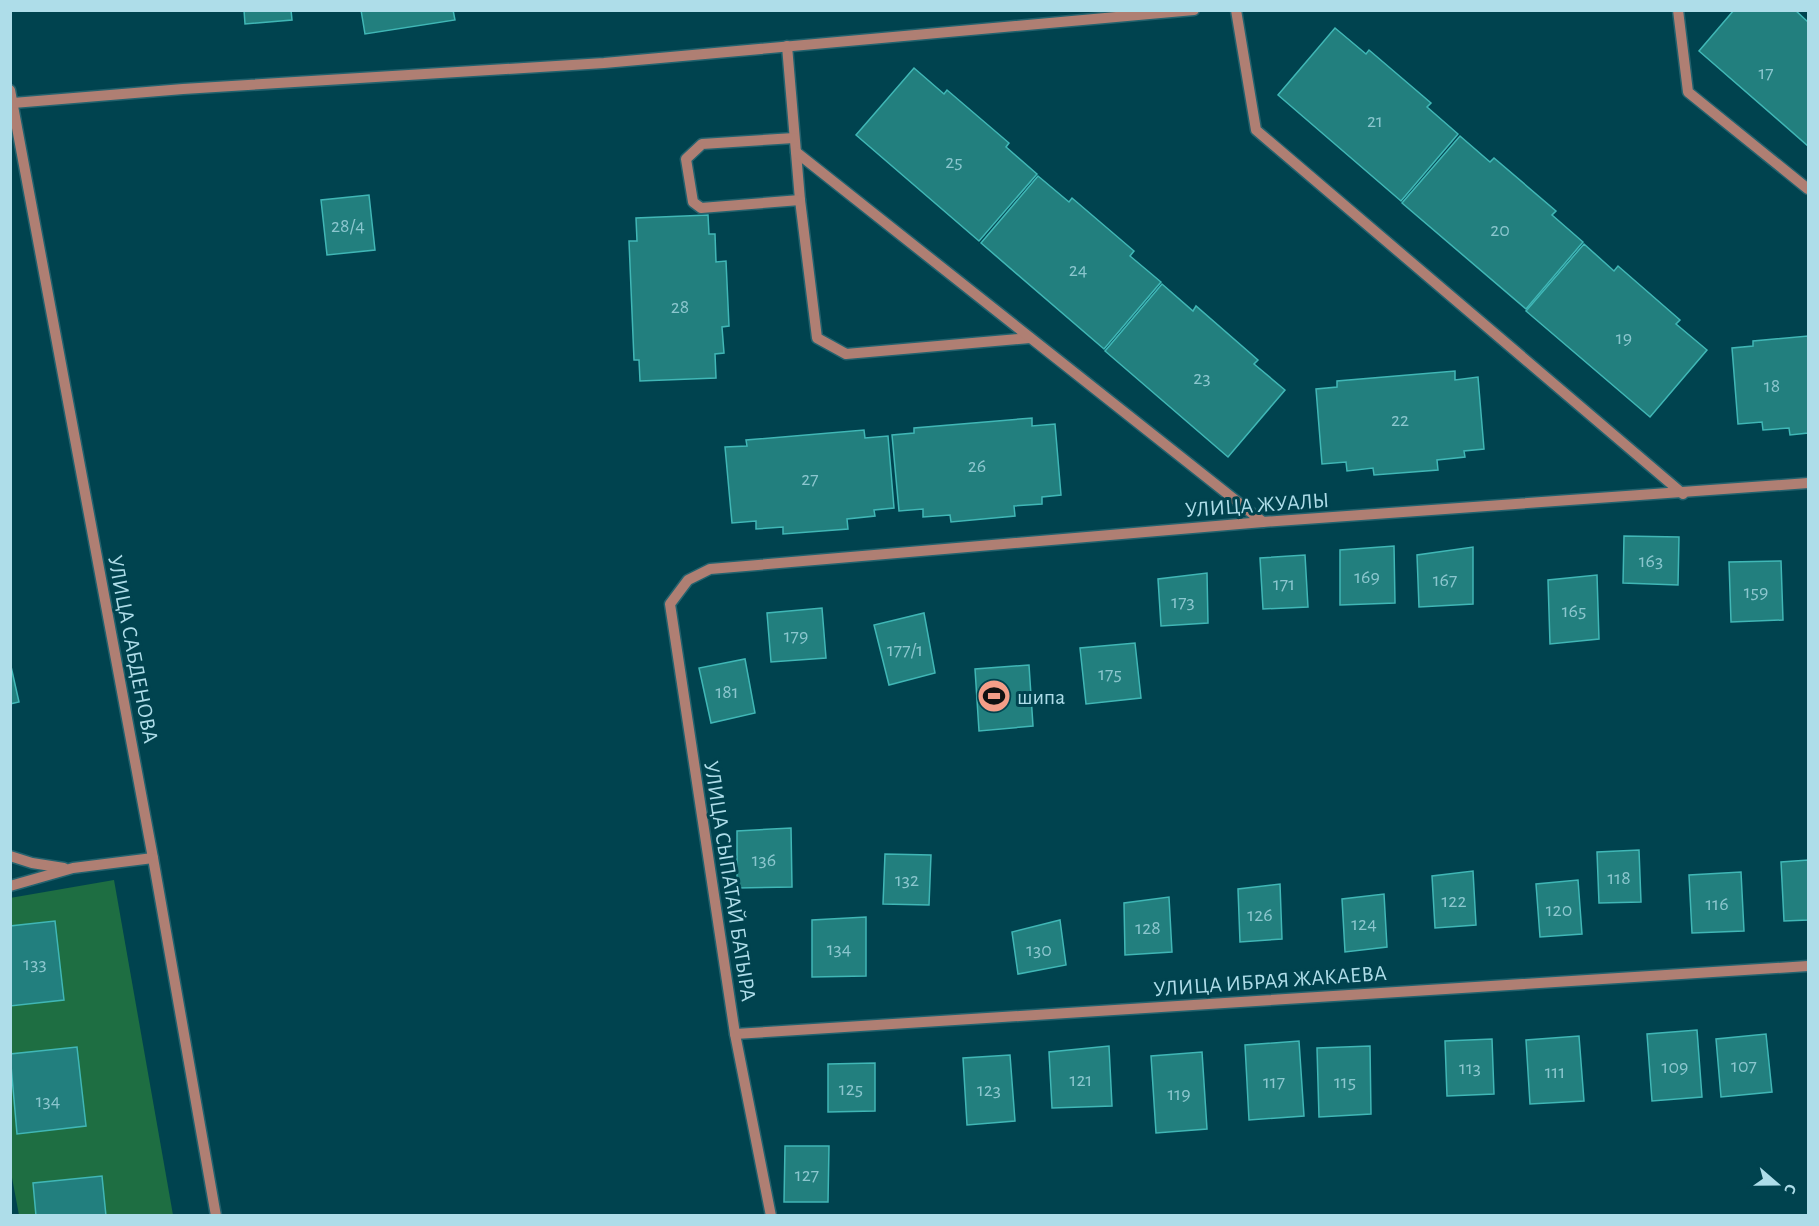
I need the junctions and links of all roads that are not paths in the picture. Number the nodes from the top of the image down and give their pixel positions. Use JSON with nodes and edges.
{"nodes":[{"id":1,"x":1194,"y":10,"type":"edge"},
{"id":2,"x":1236,"y":10,"type":"edge"},
{"id":3,"x":1678,"y":10,"type":"edge"},
{"id":4,"x":787,"y":46,"type":"junction"},
{"id":5,"x":10,"y":90,"type":"edge"},
{"id":6,"x":13,"y":103,"type":"junction"},
{"id":7,"x":794,"y":138,"type":"junction"},
{"id":8,"x":796,"y":152,"type":"junction"},
{"id":9,"x":1809,"y":189,"type":"edge"},
{"id":10,"x":800,"y":200,"type":"junction"},
{"id":11,"x":1030,"y":338,"type":"junction"},
{"id":12,"x":1809,"y":483,"type":"edge"},
{"id":13,"x":1683,"y":494,"type":"junction"},
{"id":14,"x":1263,"y":522,"type":"junction"},
{"id":15,"x":710,"y":569,"type":"joint"},
{"id":16,"x":10,"y":856,"type":"edge"},
{"id":17,"x":153,"y":858,"type":"junction"},
{"id":18,"x":73,"y":868,"type":"junction"},
{"id":19,"x":10,"y":886,"type":"edge"},
{"id":20,"x":1809,"y":966,"type":"edge"},
{"id":21,"x":735,"y":1034,"type":"junction"},
{"id":22,"x":216,"y":1215,"type":"edge"},
{"id":23,"x":771,"y":1215,"type":"edge"}],
"edges":[{"from":1,"to":4,"type":"street"},
{"from":2,"to":13,"type":"street"},
{"from":3,"to":9,"type":"street"},
{"from":4,"to":6,"type":"street"},
{"from":4,"to":7,"type":"street"},
{"from":5,"to":6,"type":"street","name":"УЛИЦА САБДЕНОВА"},
{"from":6,"to":17,"type":"street","name":"УЛИЦА САБДЕНОВА"},
{"from":7,"to":8,"type":"street"},
{"from":7,"to":10,"type":"street"},
{"from":8,"to":10,"type":"street"},
{"from":8,"to":11,"type":"street"},
{"from":10,"to":11,"type":"street"},
{"from":11,"to":14,"type":"street"},
{"from":12,"to":13,"type":"street","name":"УЛИЦА ЖУАЛЫ"},
{"from":13,"to":14,"type":"street","name":"УЛИЦА ЖУАЛЫ"},
{"from":14,"to":15,"type":"street","name":"УЛИЦА ЖУАЛЫ"},
{"from":15,"to":21,"type":"street","name":"УЛИЦА СЫПАТАЙ БАТЫРА"},
{"from":16,"to":18,"type":"street"},
{"from":17,"to":18,"type":"street"},
{"from":17,"to":22,"type":"street","name":"УЛИЦА САБДЕНОВА"},
{"from":18,"to":19,"type":"street"},
{"from":20,"to":21,"type":"street","name":"УЛИЦА ИБРАЯ ЖАКАЕВА"},
{"from":21,"to":23,"type":"street","name":"УЛИЦА СЫПАТАЙ БАТЫРА"}]}
